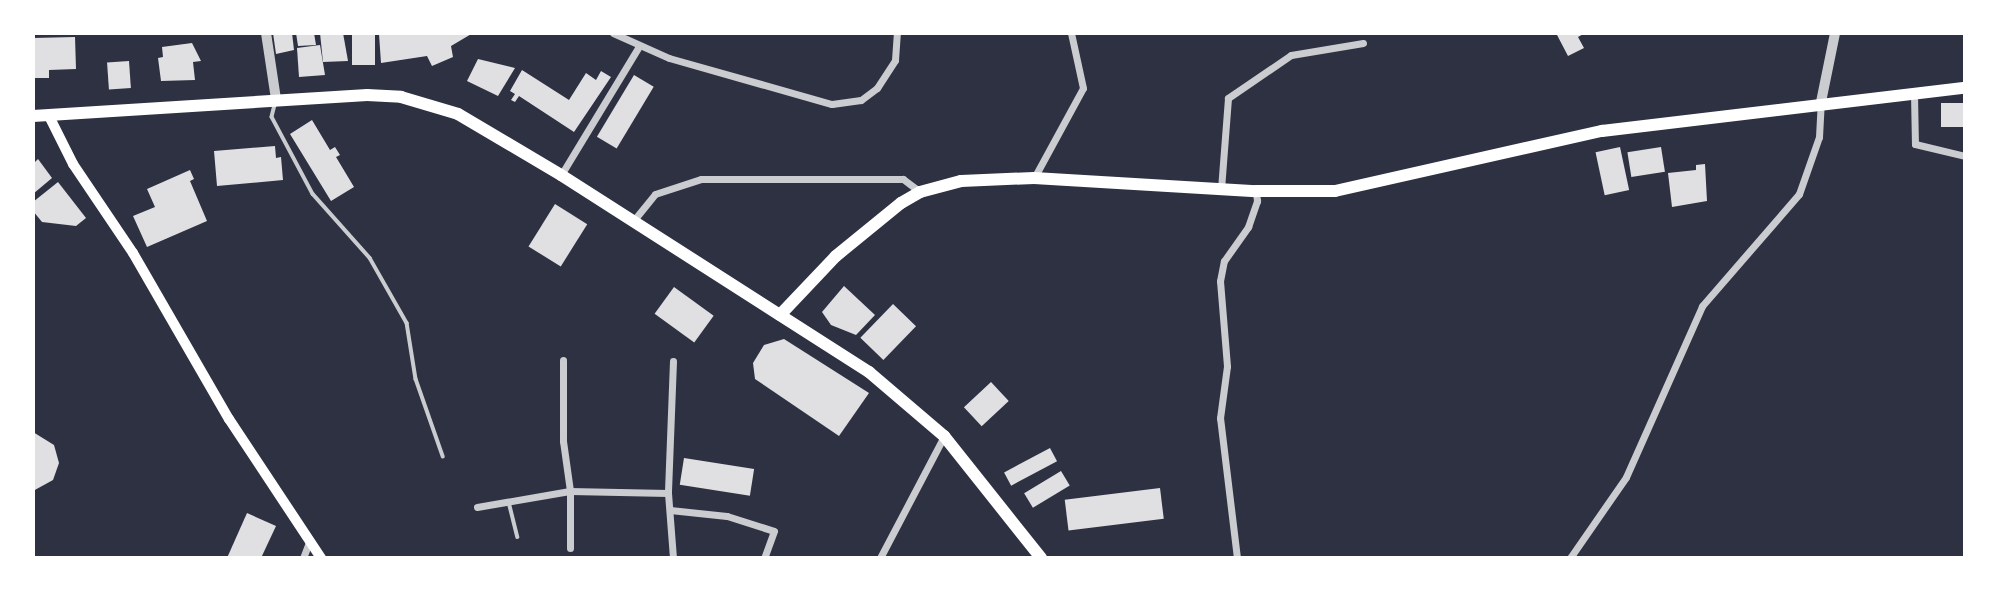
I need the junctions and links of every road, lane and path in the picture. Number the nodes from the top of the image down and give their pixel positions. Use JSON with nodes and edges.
{"nodes":[{"id":1,"x":266,"y":33,"type":"edge"},
{"id":2,"x":613,"y":33,"type":"edge"},
{"id":3,"x":897,"y":33,"type":"edge"},
{"id":4,"x":1072,"y":33,"type":"edge"},
{"id":5,"x":1835,"y":33,"type":"edge"},
{"id":6,"x":1363,"y":43,"type":"dead end"},
{"id":7,"x":639,"y":46,"type":"junction"},
{"id":8,"x":1965,"y":88,"type":"edge"},
{"id":9,"x":1914,"y":94,"type":"junction"},
{"id":10,"x":276,"y":99,"type":"junction"},
{"id":11,"x":1821,"y":102,"type":"junction"},
{"id":12,"x":33,"y":116,"type":"edge"},
{"id":13,"x":49,"y":116,"type":"junction"},
{"id":14,"x":1965,"y":156,"type":"edge"},
{"id":15,"x":561,"y":174,"type":"junction"},
{"id":16,"x":1034,"y":178,"type":"junction"},
{"id":17,"x":1221,"y":189,"type":"junction"},
{"id":18,"x":1256,"y":191,"type":"junction"},
{"id":19,"x":920,"y":192,"type":"junction"},
{"id":20,"x":634,"y":220,"type":"junction"},
{"id":21,"x":780,"y":315,"type":"junction"},
{"id":22,"x":563,"y":360,"type":"dead end"},
{"id":23,"x":673,"y":361,"type":"dead end"},
{"id":24,"x":944,"y":436,"type":"junction"},
{"id":25,"x":443,"y":456,"type":"dead end"},
{"id":26,"x":570,"y":491,"type":"junction"},
{"id":27,"x":668,"y":493,"type":"junction"},
{"id":28,"x":509,"y":502,"type":"junction"},
{"id":29,"x":477,"y":507,"type":"dead end"},
{"id":30,"x":670,"y":510,"type":"junction"},
{"id":31,"x":518,"y":537,"type":"dead end"},
{"id":32,"x":309,"y":542,"type":"junction"},
{"id":33,"x":570,"y":548,"type":"dead end"},
{"id":34,"x":303,"y":558,"type":"edge"},
{"id":35,"x":321,"y":558,"type":"edge"},
{"id":36,"x":673,"y":558,"type":"edge"},
{"id":37,"x":764,"y":558,"type":"edge"},
{"id":38,"x":880,"y":558,"type":"edge"},
{"id":39,"x":1041,"y":558,"type":"edge"},
{"id":40,"x":1237,"y":558,"type":"edge"},
{"id":41,"x":1570,"y":558,"type":"edge"}],
"edges":[{"from":1,"to":10,"type":"street"},
{"from":2,"to":7,"type":"street"},
{"from":3,"to":7,"type":"street"},
{"from":4,"to":16,"type":"street"},
{"from":5,"to":11,"type":"street"},
{"from":6,"to":17,"type":"street"},
{"from":7,"to":15,"type":"street"},
{"from":8,"to":9,"type":"main road"},
{"from":9,"to":11,"type":"main road"},
{"from":9,"to":14,"type":"street"},
{"from":10,"to":13,"type":"main road"},
{"from":10,"to":15,"type":"main road"},
{"from":10,"to":25,"type":"lane"},
{"from":11,"to":18,"type":"main road"},
{"from":11,"to":41,"type":"street"},
{"from":12,"to":13,"type":"main road"},
{"from":13,"to":32,"type":"main road"},
{"from":15,"to":20,"type":"main road"},
{"from":16,"to":17,"type":"main road"},
{"from":16,"to":19,"type":"main road"},
{"from":17,"to":18,"type":"main road"},
{"from":18,"to":40,"type":"street"},
{"from":19,"to":20,"type":"street"},
{"from":19,"to":21,"type":"main road"},
{"from":20,"to":21,"type":"main road"},
{"from":21,"to":24,"type":"main road"},
{"from":22,"to":26,"type":"street"},
{"from":23,"to":27,"type":"street"},
{"from":24,"to":38,"type":"street"},
{"from":24,"to":39,"type":"main road"},
{"from":26,"to":27,"type":"street"},
{"from":26,"to":28,"type":"street"},
{"from":26,"to":33,"type":"street"},
{"from":27,"to":30,"type":"street"},
{"from":28,"to":29,"type":"street"},
{"from":28,"to":31,"type":"lane"},
{"from":30,"to":36,"type":"street"},
{"from":30,"to":37,"type":"street"},
{"from":32,"to":34,"type":"street"},
{"from":32,"to":35,"type":"main road"}]}
